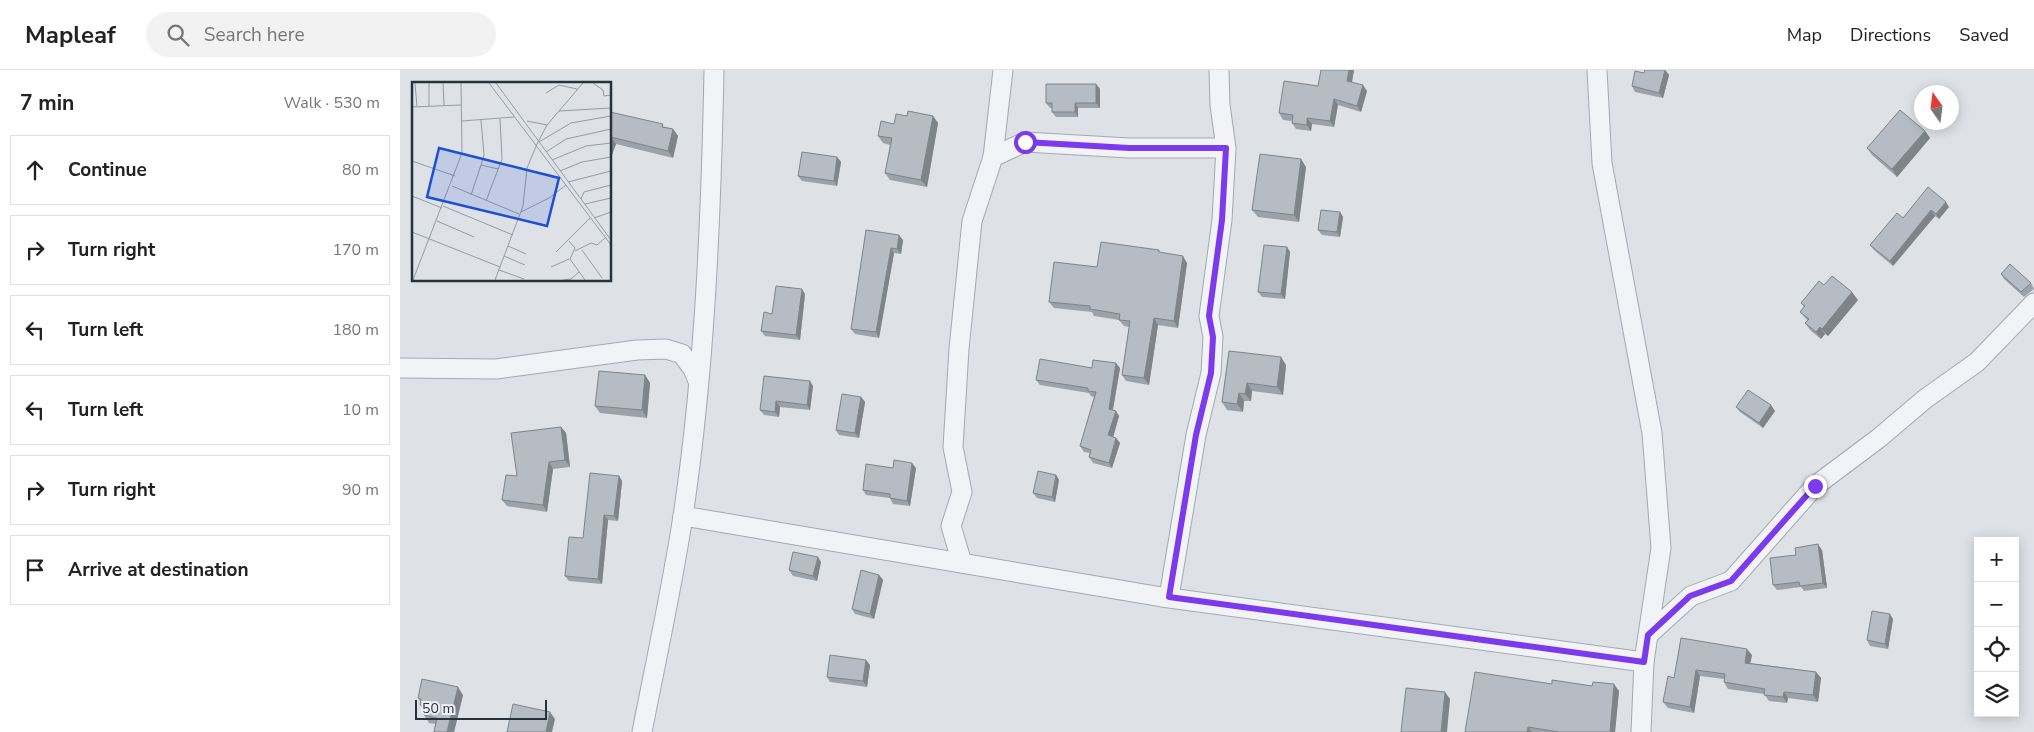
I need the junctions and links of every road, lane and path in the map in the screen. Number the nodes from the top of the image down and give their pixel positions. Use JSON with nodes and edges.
{"nodes":[{"id":1,"x":714,"y":70,"type":"edge"},
{"id":2,"x":1003,"y":70,"type":"edge"},
{"id":3,"x":1219,"y":70,"type":"edge"},
{"id":4,"x":1598,"y":70,"type":"edge"},
{"id":5,"x":1226,"y":148,"type":"junction"},
{"id":6,"x":992,"y":157,"type":"junction"},
{"id":7,"x":2034,"y":303,"type":"edge"},
{"id":8,"x":400,"y":368,"type":"edge"},
{"id":9,"x":698,"y":381,"type":"junction"},
{"id":10,"x":683,"y":516,"type":"junction"},
{"id":11,"x":962,"y":563,"type":"junction"},
{"id":12,"x":1169,"y":597,"type":"junction"},
{"id":13,"x":1648,"y":635,"type":"junction"},
{"id":14,"x":1644,"y":662,"type":"junction"},
{"id":15,"x":642,"y":732,"type":"edge"},
{"id":16,"x":1641,"y":732,"type":"edge"}],
"edges":[{"from":1,"to":9,"type":"street"},
{"from":2,"to":6,"type":"street"},
{"from":3,"to":5,"type":"street"},
{"from":4,"to":13,"type":"street"},
{"from":5,"to":6,"type":"street"},
{"from":5,"to":12,"type":"street"},
{"from":6,"to":11,"type":"street"},
{"from":7,"to":13,"type":"street"},
{"from":8,"to":9,"type":"street"},
{"from":9,"to":10,"type":"street"},
{"from":10,"to":11,"type":"street"},
{"from":10,"to":15,"type":"street"},
{"from":11,"to":12,"type":"street"},
{"from":12,"to":14,"type":"street"},
{"from":13,"to":14,"type":"street"},
{"from":14,"to":16,"type":"street"}]}
